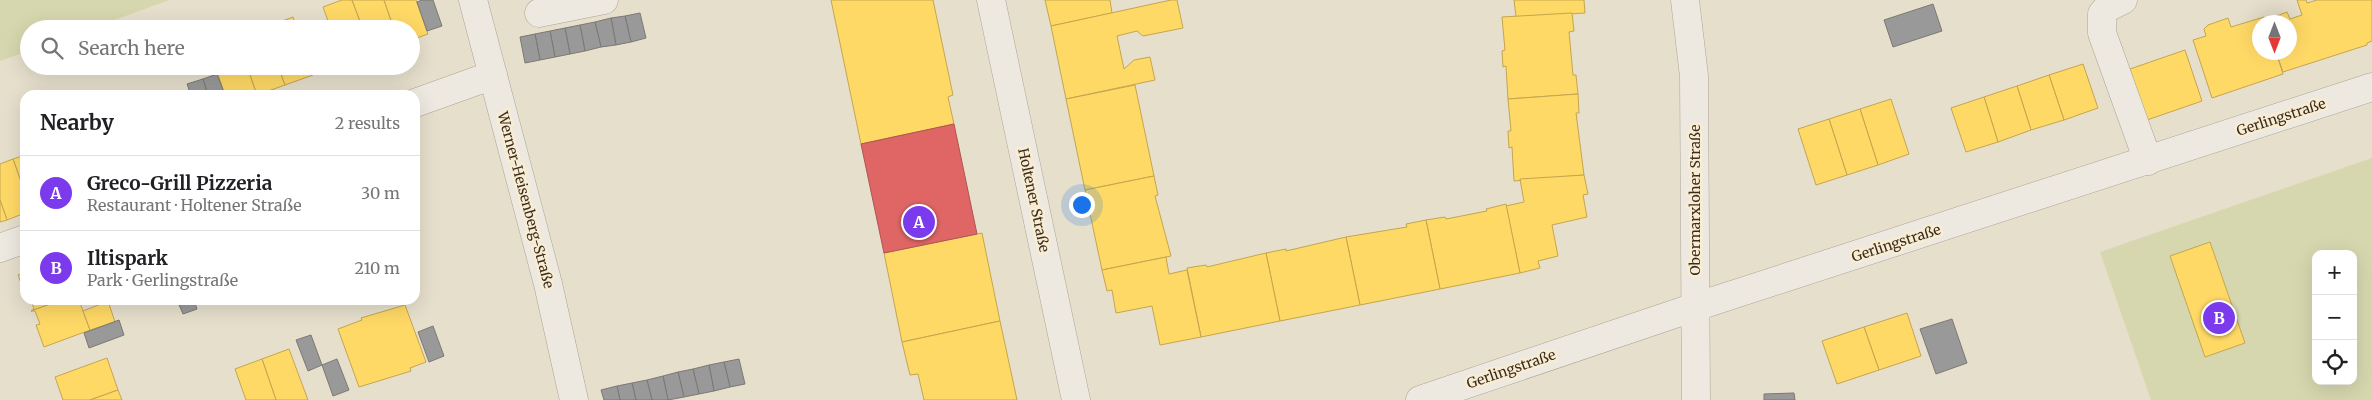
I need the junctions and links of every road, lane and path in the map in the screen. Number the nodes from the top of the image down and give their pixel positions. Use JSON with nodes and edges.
{"nodes":[{"id":1,"x":473,"y":0,"type":"edge"},
{"id":2,"x":604,"y":0,"type":"edge"},
{"id":3,"x":991,"y":0,"type":"edge"},
{"id":4,"x":1685,"y":0,"type":"edge"},
{"id":5,"x":2123,"y":0,"type":"edge"},
{"id":6,"x":539,"y":13,"type":"dead end"},
{"id":7,"x":493,"y":75,"type":"junction"},
{"id":8,"x":2372,"y":87,"type":"edge"},
{"id":9,"x":420,"y":100,"type":"edge"},
{"id":10,"x":2148,"y":160,"type":"junction"},
{"id":11,"x":20,"y":241,"type":"edge"},
{"id":12,"x":0,"y":248,"type":"edge"},
{"id":13,"x":1696,"y":307,"type":"junction"},
{"id":14,"x":574,"y":400,"type":"edge"},
{"id":15,"x":1076,"y":400,"type":"edge"},
{"id":16,"x":1420,"y":400,"type":"edge"},
{"id":17,"x":1696,"y":400,"type":"edge"}],
"edges":[{"from":1,"to":7,"type":"street","name":"Werner-Heisenberg-Straße"},
{"from":2,"to":6,"type":"street"},
{"from":3,"to":15,"type":"street","name":"Holtener Straße"},
{"from":4,"to":13,"type":"street","name":"Obermarxloher Straße"},
{"from":5,"to":10,"type":"street"},
{"from":7,"to":9,"type":"street"},
{"from":7,"to":14,"type":"street","name":"Werner-Heisenberg-Straße"},
{"from":8,"to":10,"type":"street","name":"Gerlingstraße"},
{"from":10,"to":13,"type":"street","name":"Gerlingstraße"},
{"from":11,"to":12,"type":"street"},
{"from":13,"to":16,"type":"street","name":"Gerlingstraße"},
{"from":13,"to":17,"type":"street","name":"Obermarxloher Straße"}]}
